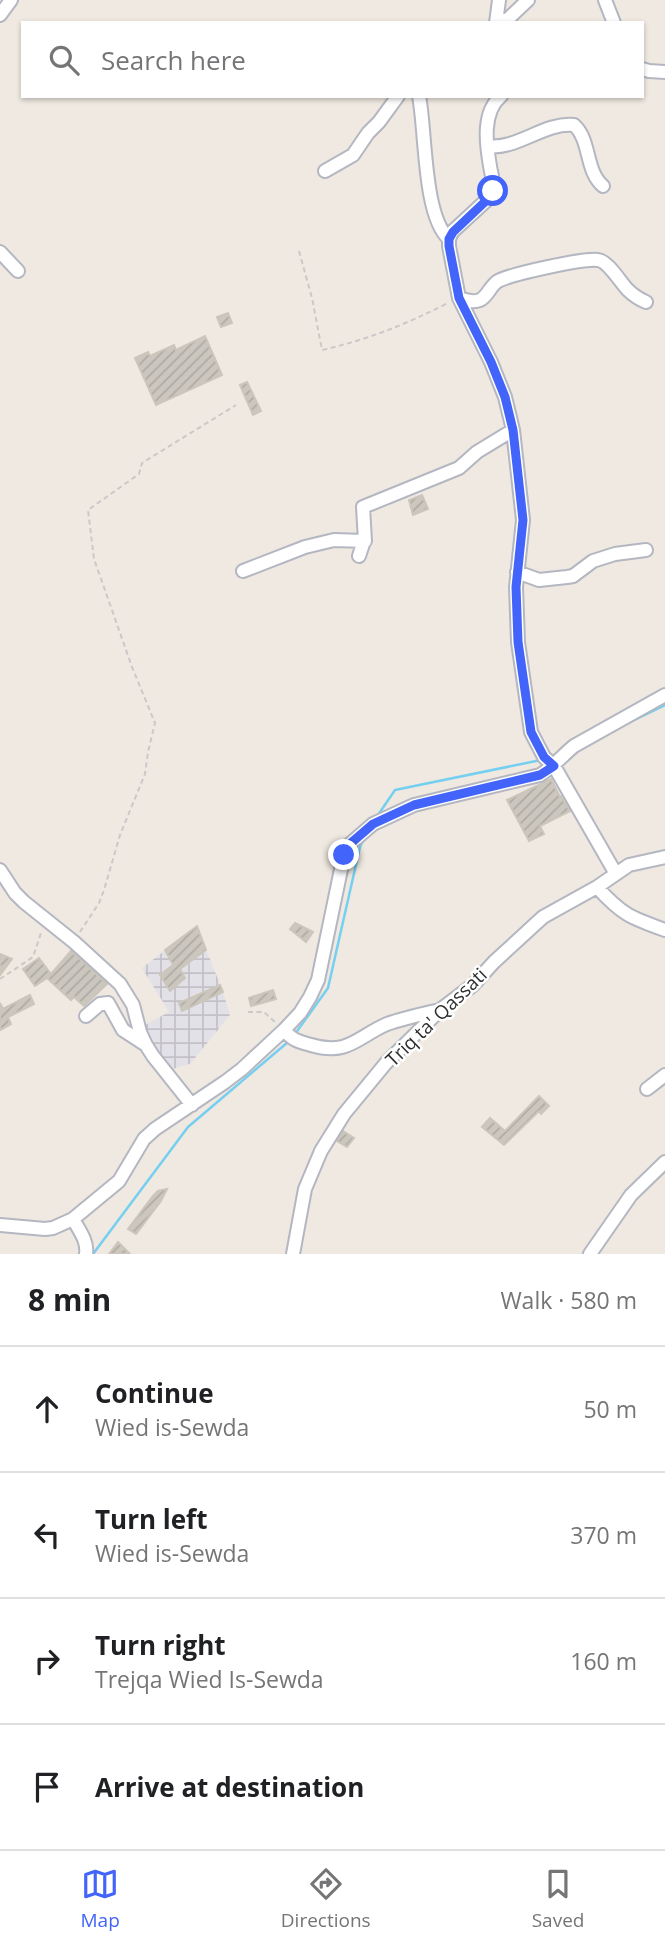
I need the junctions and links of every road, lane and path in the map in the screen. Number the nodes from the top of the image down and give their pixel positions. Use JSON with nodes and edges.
{"nodes":[{"id":1,"x":11,"y":0,"type":"edge"},
{"id":2,"x":499,"y":0,"type":"edge"},
{"id":3,"x":528,"y":0,"type":"edge"},
{"id":4,"x":605,"y":0,"type":"edge"},
{"id":5,"x":0,"y":15,"type":"edge"},
{"id":6,"x":496,"y":21,"type":"edge"},
{"id":7,"x":500,"y":21,"type":"edge"},
{"id":8,"x":613,"y":21,"type":"edge"},
{"id":9,"x":644,"y":70,"type":"edge"},
{"id":10,"x":665,"y":72,"type":"edge"},
{"id":11,"x":397,"y":98,"type":"edge"},
{"id":12,"x":419,"y":98,"type":"edge"},
{"id":13,"x":499,"y":98,"type":"edge"},
{"id":14,"x":488,"y":146,"type":"junction"},
{"id":15,"x":325,"y":171,"type":"dead end"},
{"id":16,"x":603,"y":186,"type":"dead end"},
{"id":17,"x":449,"y":239,"type":"junction"},
{"id":18,"x":299,"y":251,"type":"dead end"},
{"id":19,"x":0,"y":252,"type":"edge"},
{"id":20,"x":18,"y":271,"type":"dead end"},
{"id":21,"x":459,"y":298,"type":"junction"},
{"id":22,"x":646,"y":302,"type":"dead end"},
{"id":23,"x":236,"y":405,"type":"dead end"},
{"id":24,"x":513,"y":430,"type":"junction"},
{"id":25,"x":364,"y":541,"type":"junction"},
{"id":26,"x":646,"y":550,"type":"dead end"},
{"id":27,"x":359,"y":556,"type":"dead end"},
{"id":28,"x":243,"y":571,"type":"dead end"},
{"id":29,"x":517,"y":572,"type":"junction"},
{"id":30,"x":665,"y":695,"type":"edge"},
{"id":31,"x":554,"y":766,"type":"junction"},
{"id":32,"x":665,"y":857,"type":"edge"},
{"id":33,"x":0,"y":870,"type":"edge"},
{"id":34,"x":616,"y":874,"type":"junction"},
{"id":35,"x":597,"y":887,"type":"junction"},
{"id":36,"x":45,"y":919,"type":"junction"},
{"id":37,"x":665,"y":930,"type":"edge"},
{"id":38,"x":74,"y":942,"type":"junction"},
{"id":39,"x":0,"y":979,"type":"edge"},
{"id":40,"x":440,"y":1010,"type":"junction"},
{"id":41,"x":248,"y":1012,"type":"dead end"},
{"id":42,"x":86,"y":1016,"type":"dead end"},
{"id":43,"x":284,"y":1030,"type":"junction"},
{"id":44,"x":146,"y":1045,"type":"junction"},
{"id":45,"x":665,"y":1074,"type":"edge"},
{"id":46,"x":647,"y":1089,"type":"dead end"},
{"id":47,"x":192,"y":1105,"type":"junction"},
{"id":48,"x":665,"y":1162,"type":"edge"},
{"id":49,"x":74,"y":1219,"type":"junction"},
{"id":50,"x":0,"y":1225,"type":"edge"},
{"id":51,"x":86,"y":1254,"type":"edge"},
{"id":52,"x":293,"y":1254,"type":"edge"},
{"id":53,"x":590,"y":1254,"type":"edge"}],
"edges":[{"from":1,"to":5,"type":"street"},
{"from":2,"to":6,"type":"street"},
{"from":3,"to":7,"type":"street"},
{"from":4,"to":8,"type":"street"},
{"from":9,"to":10,"type":"street"},
{"from":11,"to":15,"type":"street"},
{"from":12,"to":17,"type":"street"},
{"from":13,"to":14,"type":"street"},
{"from":14,"to":16,"type":"street"},
{"from":14,"to":17,"type":"street"},
{"from":17,"to":21,"type":"street"},
{"from":18,"to":21,"type":"path"},
{"from":19,"to":20,"type":"street"},
{"from":21,"to":22,"type":"street"},
{"from":21,"to":24,"type":"street"},
{"from":23,"to":38,"type":"path"},
{"from":24,"to":25,"type":"street"},
{"from":24,"to":29,"type":"street"},
{"from":25,"to":27,"type":"street"},
{"from":25,"to":28,"type":"street"},
{"from":26,"to":29,"type":"street"},
{"from":29,"to":31,"type":"street"},
{"from":30,"to":31,"type":"street"},
{"from":31,"to":34,"type":"street"},
{"from":31,"to":43,"type":"street"},
{"from":32,"to":34,"type":"street","name":"Triq ta' Qassati"},
{"from":33,"to":36,"type":"street"},
{"from":34,"to":35,"type":"street","name":"Triq ta' Qassati"},
{"from":35,"to":37,"type":"street"},
{"from":35,"to":40,"type":"street","name":"Triq ta' Qassati"},
{"from":36,"to":38,"type":"street"},
{"from":36,"to":39,"type":"path"},
{"from":38,"to":44,"type":"street"},
{"from":40,"to":43,"type":"street"},
{"from":40,"to":52,"type":"street","name":"Triq ta' Qassati"},
{"from":41,"to":43,"type":"path"},
{"from":42,"to":44,"type":"street"},
{"from":43,"to":47,"type":"street"},
{"from":44,"to":47,"type":"street"},
{"from":45,"to":46,"type":"street"},
{"from":47,"to":49,"type":"street"},
{"from":48,"to":53,"type":"street"},
{"from":49,"to":50,"type":"street"},
{"from":49,"to":51,"type":"street"}]}
